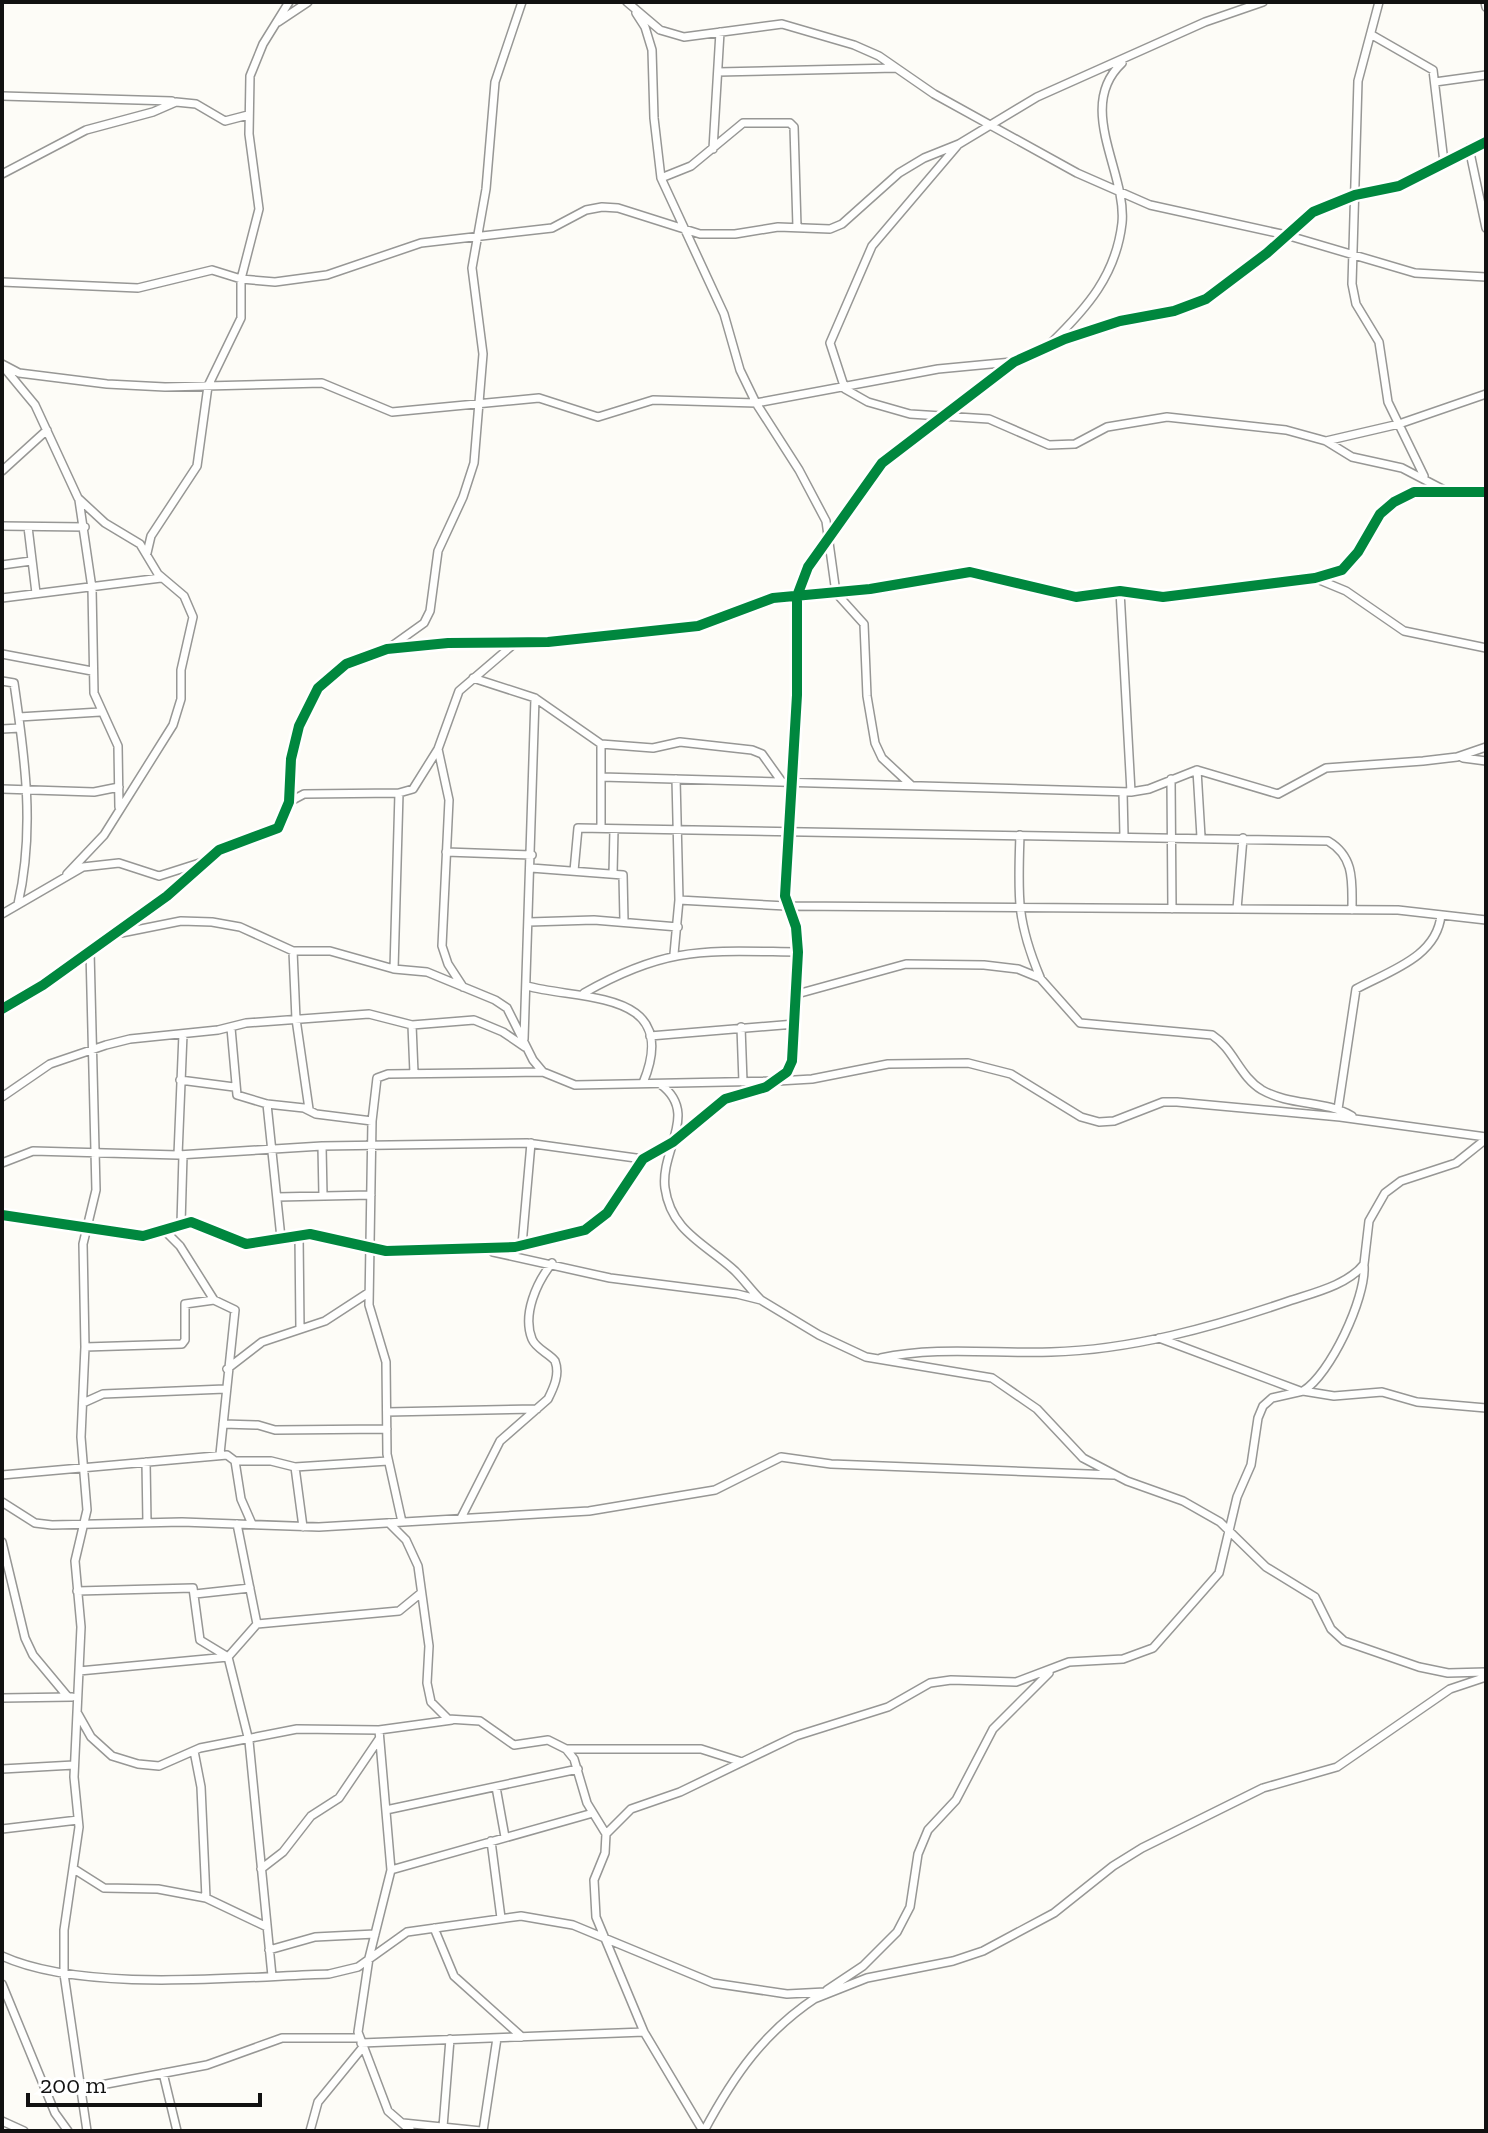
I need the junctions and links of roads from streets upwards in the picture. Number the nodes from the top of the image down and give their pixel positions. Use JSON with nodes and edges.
{"nodes":[{"id":1,"x":289,"y":2,"type":"edge"},
{"id":2,"x":308,"y":2,"type":"edge"},
{"id":3,"x":522,"y":2,"type":"edge"},
{"id":4,"x":1263,"y":2,"type":"edge"},
{"id":5,"x":1379,"y":2,"type":"edge"},
{"id":6,"x":628,"y":3,"type":"edge"},
{"id":7,"x":277,"y":23,"type":"junction"},
{"id":8,"x":720,"y":32,"type":"junction"},
{"id":9,"x":1372,"y":35,"type":"junction"},
{"id":10,"x":1127,"y":59,"type":"junction"},
{"id":11,"x":898,"y":68,"type":"junction"},
{"id":12,"x":718,"y":72,"type":"junction"},
{"id":13,"x":1486,"y":75,"type":"edge"},
{"id":14,"x":1435,"y":82,"type":"junction"},
{"id":15,"x":2,"y":96,"type":"edge"},
{"id":16,"x":176,"y":102,"type":"junction"},
{"id":17,"x":248,"y":115,"type":"junction"},
{"id":18,"x":990,"y":124,"type":"junction"},
{"id":19,"x":1486,"y":142,"type":"edge"},
{"id":20,"x":959,"y":144,"type":"junction"},
{"id":21,"x":1469,"y":148,"type":"junction"},
{"id":22,"x":713,"y":149,"type":"junction"},
{"id":23,"x":1444,"y":162,"type":"junction"},
{"id":24,"x":2,"y":174,"type":"edge"},
{"id":25,"x":661,"y":178,"type":"junction"},
{"id":26,"x":1117,"y":194,"type":"junction"},
{"id":27,"x":1355,"y":195,"type":"junction"},
{"id":28,"x":797,"y":227,"type":"junction"},
{"id":29,"x":1486,"y":228,"type":"edge"},
{"id":30,"x":684,"y":232,"type":"junction"},
{"id":31,"x":477,"y":235,"type":"junction"},
{"id":32,"x":1286,"y":235,"type":"junction"},
{"id":33,"x":1351,"y":254,"type":"junction"},
{"id":34,"x":1486,"y":277,"type":"edge"},
{"id":35,"x":241,"y":279,"type":"junction"},
{"id":36,"x":2,"y":282,"type":"edge"},
{"id":37,"x":1047,"y":347,"type":"junction"},
{"id":38,"x":1014,"y":362,"type":"junction"},
{"id":39,"x":2,"y":365,"type":"edge"},
{"id":40,"x":208,"y":386,"type":"junction"},
{"id":41,"x":845,"y":389,"type":"junction"},
{"id":42,"x":1486,"y":394,"type":"edge"},
{"id":43,"x":756,"y":403,"type":"junction"},
{"id":44,"x":476,"y":404,"type":"junction"},
{"id":45,"x":946,"y":416,"type":"junction"},
{"id":46,"x":1399,"y":424,"type":"junction"},
{"id":47,"x":47,"y":430,"type":"junction"},
{"id":48,"x":1326,"y":441,"type":"junction"},
{"id":49,"x":2,"y":471,"type":"edge"},
{"id":50,"x":1428,"y":482,"type":"junction"},
{"id":51,"x":1486,"y":492,"type":"edge"},
{"id":52,"x":1450,"y":493,"type":"junction"},
{"id":53,"x":78,"y":498,"type":"junction"},
{"id":54,"x":2,"y":526,"type":"edge"},
{"id":55,"x":28,"y":527,"type":"junction"},
{"id":56,"x":85,"y":527,"type":"junction"},
{"id":57,"x":828,"y":540,"type":"junction"},
{"id":58,"x":147,"y":553,"type":"junction"},
{"id":59,"x":31,"y":561,"type":"junction"},
{"id":60,"x":2,"y":565,"type":"edge"},
{"id":61,"x":161,"y":578,"type":"junction"},
{"id":62,"x":1315,"y":578,"type":"junction"},
{"id":63,"x":92,"y":588,"type":"junction"},
{"id":64,"x":1120,"y":591,"type":"junction"},
{"id":65,"x":36,"y":593,"type":"junction"},
{"id":66,"x":836,"y":593,"type":"junction"},
{"id":67,"x":797,"y":596,"type":"junction"},
{"id":68,"x":2,"y":598,"type":"edge"},
{"id":69,"x":515,"y":643,"type":"junction"},
{"id":70,"x":1486,"y":648,"type":"edge"},
{"id":71,"x":387,"y":649,"type":"junction"},
{"id":72,"x":2,"y":654,"type":"edge"},
{"id":73,"x":92,"y":671,"type":"junction"},
{"id":74,"x":473,"y":678,"type":"junction"},
{"id":75,"x":2,"y":681,"type":"edge"},
{"id":76,"x":535,"y":698,"type":"junction"},
{"id":77,"x":100,"y":712,"type":"junction"},
{"id":78,"x":19,"y":717,"type":"junction"},
{"id":79,"x":20,"y":728,"type":"junction"},
{"id":80,"x":2,"y":729,"type":"edge"},
{"id":81,"x":601,"y":744,"type":"junction"},
{"id":82,"x":1486,"y":747,"type":"edge"},
{"id":83,"x":438,"y":749,"type":"junction"},
{"id":84,"x":1457,"y":757,"type":"junction"},
{"id":85,"x":1486,"y":761,"type":"edge"},
{"id":86,"x":1197,"y":770,"type":"junction"},
{"id":87,"x":601,"y":777,"type":"junction"},
{"id":88,"x":676,"y":779,"type":"junction"},
{"id":89,"x":1171,"y":779,"type":"junction"},
{"id":90,"x":782,"y":782,"type":"junction"},
{"id":91,"x":793,"y":783,"type":"junction"},
{"id":92,"x":911,"y":785,"type":"junction"},
{"id":93,"x":119,"y":787,"type":"junction"},
{"id":94,"x":2,"y":789,"type":"edge"},
{"id":95,"x":26,"y":790,"type":"junction"},
{"id":96,"x":1127,"y":792,"type":"junction"},
{"id":97,"x":399,"y":793,"type":"junction"},
{"id":98,"x":289,"y":802,"type":"junction"},
{"id":99,"x":119,"y":807,"type":"junction"},
{"id":100,"x":601,"y":828,"type":"junction"},
{"id":101,"x":614,"y":829,"type":"junction"},
{"id":102,"x":676,"y":831,"type":"junction"},
{"id":103,"x":790,"y":832,"type":"junction"},
{"id":104,"x":1020,"y":835,"type":"junction"},
{"id":105,"x":1124,"y":836,"type":"junction"},
{"id":106,"x":1171,"y":837,"type":"junction"},
{"id":107,"x":1201,"y":837,"type":"junction"},
{"id":108,"x":1243,"y":838,"type":"junction"},
{"id":109,"x":446,"y":852,"type":"junction"},
{"id":110,"x":532,"y":855,"type":"junction"},
{"id":111,"x":207,"y":861,"type":"junction"},
{"id":112,"x":531,"y":868,"type":"junction"},
{"id":113,"x":574,"y":871,"type":"junction"},
{"id":114,"x":67,"y":874,"type":"junction"},
{"id":115,"x":613,"y":874,"type":"junction"},
{"id":116,"x":679,"y":900,"type":"junction"},
{"id":117,"x":18,"y":904,"type":"junction"},
{"id":118,"x":786,"y":906,"type":"junction"},
{"id":119,"x":1017,"y":906,"type":"junction"},
{"id":120,"x":1172,"y":909,"type":"junction"},
{"id":121,"x":1237,"y":909,"type":"junction"},
{"id":122,"x":1352,"y":910,"type":"junction"},
{"id":123,"x":2,"y":914,"type":"edge"},
{"id":124,"x":1441,"y":915,"type":"junction"},
{"id":125,"x":1486,"y":920,"type":"edge"},
{"id":126,"x":624,"y":921,"type":"junction"},
{"id":127,"x":529,"y":922,"type":"junction"},
{"id":128,"x":678,"y":927,"type":"junction"},
{"id":129,"x":115,"y":934,"type":"junction"},
{"id":130,"x":90,"y":951,"type":"junction"},
{"id":131,"x":293,"y":951,"type":"junction"},
{"id":132,"x":798,"y":952,"type":"junction"},
{"id":133,"x":674,"y":954,"type":"junction"},
{"id":134,"x":394,"y":969,"type":"junction"},
{"id":135,"x":1040,"y":978,"type":"junction"},
{"id":136,"x":527,"y":986,"type":"junction"},
{"id":137,"x":463,"y":987,"type":"junction"},
{"id":138,"x":584,"y":993,"type":"junction"},
{"id":139,"x":797,"y":994,"type":"junction"},
{"id":140,"x":2,"y":1009,"type":"edge"},
{"id":141,"x":296,"y":1019,"type":"junction"},
{"id":142,"x":795,"y":1024,"type":"junction"},
{"id":143,"x":412,"y":1025,"type":"junction"},
{"id":144,"x":741,"y":1027,"type":"junction"},
{"id":145,"x":231,"y":1028,"type":"junction"},
{"id":146,"x":183,"y":1034,"type":"junction"},
{"id":147,"x":650,"y":1036,"type":"junction"},
{"id":148,"x":526,"y":1045,"type":"junction"},
{"id":149,"x":92,"y":1050,"type":"junction"},
{"id":150,"x":543,"y":1072,"type":"junction"},
{"id":151,"x":414,"y":1073,"type":"junction"},
{"id":152,"x":180,"y":1080,"type":"junction"},
{"id":153,"x":778,"y":1081,"type":"junction"},
{"id":154,"x":743,"y":1082,"type":"junction"},
{"id":155,"x":643,"y":1083,"type":"junction"},
{"id":156,"x":658,"y":1083,"type":"junction"},
{"id":157,"x":234,"y":1087,"type":"junction"},
{"id":158,"x":2,"y":1097,"type":"edge"},
{"id":159,"x":267,"y":1104,"type":"junction"},
{"id":160,"x":309,"y":1109,"type":"junction"},
{"id":161,"x":1338,"y":1109,"type":"junction"},
{"id":162,"x":1356,"y":1119,"type":"junction"},
{"id":163,"x":372,"y":1121,"type":"junction"},
{"id":164,"x":1486,"y":1138,"type":"edge"},
{"id":165,"x":673,"y":1142,"type":"junction"},
{"id":166,"x":531,"y":1143,"type":"junction"},
{"id":167,"x":372,"y":1145,"type":"junction"},
{"id":168,"x":322,"y":1146,"type":"junction"},
{"id":169,"x":272,"y":1150,"type":"junction"},
{"id":170,"x":95,"y":1151,"type":"junction"},
{"id":171,"x":180,"y":1155,"type":"junction"},
{"id":172,"x":643,"y":1159,"type":"junction"},
{"id":173,"x":2,"y":1163,"type":"edge"},
{"id":174,"x":371,"y":1195,"type":"junction"},
{"id":175,"x":323,"y":1196,"type":"junction"},
{"id":176,"x":277,"y":1197,"type":"junction"},
{"id":177,"x":2,"y":1215,"type":"edge"},
{"id":178,"x":181,"y":1224,"type":"junction"},
{"id":179,"x":85,"y":1227,"type":"junction"},
{"id":180,"x":166,"y":1232,"type":"junction"},
{"id":181,"x":299,"y":1235,"type":"junction"},
{"id":182,"x":281,"y":1238,"type":"junction"},
{"id":183,"x":522,"y":1245,"type":"junction"},
{"id":184,"x":370,"y":1249,"type":"junction"},
{"id":185,"x":468,"y":1249,"type":"junction"},
{"id":186,"x":552,"y":1263,"type":"junction"},
{"id":187,"x":1364,"y":1264,"type":"junction"},
{"id":188,"x":368,"y":1293,"type":"junction"},
{"id":189,"x":214,"y":1300,"type":"junction"},
{"id":190,"x":761,"y":1300,"type":"junction"},
{"id":191,"x":300,"y":1329,"type":"junction"},
{"id":192,"x":1159,"y":1338,"type":"junction"},
{"id":193,"x":85,"y":1347,"type":"junction"},
{"id":194,"x":879,"y":1358,"type":"junction"},
{"id":195,"x":227,"y":1369,"type":"junction"},
{"id":196,"x":225,"y":1389,"type":"junction"},
{"id":197,"x":1303,"y":1391,"type":"junction"},
{"id":198,"x":83,"y":1403,"type":"junction"},
{"id":199,"x":1486,"y":1408,"type":"edge"},
{"id":200,"x":537,"y":1409,"type":"junction"},
{"id":201,"x":387,"y":1412,"type":"junction"},
{"id":202,"x":223,"y":1424,"type":"junction"},
{"id":203,"x":387,"y":1429,"type":"junction"},
{"id":204,"x":220,"y":1454,"type":"junction"},
{"id":205,"x":235,"y":1461,"type":"junction"},
{"id":206,"x":388,"y":1461,"type":"junction"},
{"id":207,"x":146,"y":1462,"type":"junction"},
{"id":208,"x":295,"y":1467,"type":"junction"},
{"id":209,"x":83,"y":1469,"type":"junction"},
{"id":210,"x":2,"y":1475,"type":"edge"},
{"id":211,"x":1116,"y":1475,"type":"junction"},
{"id":212,"x":2,"y":1502,"type":"edge"},
{"id":213,"x":461,"y":1518,"type":"junction"},
{"id":214,"x":402,"y":1522,"type":"junction"},
{"id":215,"x":147,"y":1523,"type":"junction"},
{"id":216,"x":389,"y":1523,"type":"junction"},
{"id":217,"x":237,"y":1524,"type":"junction"},
{"id":218,"x":252,"y":1524,"type":"junction"},
{"id":219,"x":83,"y":1526,"type":"junction"},
{"id":220,"x":303,"y":1527,"type":"junction"},
{"id":221,"x":1229,"y":1530,"type":"junction"},
{"id":222,"x":2,"y":1542,"type":"edge"},
{"id":223,"x":250,"y":1588,"type":"junction"},
{"id":224,"x":77,"y":1591,"type":"junction"},
{"id":225,"x":421,"y":1592,"type":"junction"},
{"id":226,"x":195,"y":1594,"type":"junction"},
{"id":227,"x":257,"y":1624,"type":"junction"},
{"id":228,"x":228,"y":1657,"type":"junction"},
{"id":229,"x":1057,"y":1667,"type":"junction"},
{"id":230,"x":79,"y":1671,"type":"junction"},
{"id":231,"x":1486,"y":1674,"type":"edge"},
{"id":232,"x":78,"y":1696,"type":"junction"},
{"id":233,"x":68,"y":1697,"type":"junction"},
{"id":234,"x":2,"y":1698,"type":"edge"},
{"id":235,"x":77,"y":1712,"type":"junction"},
{"id":236,"x":455,"y":1720,"type":"junction"},
{"id":237,"x":379,"y":1734,"type":"junction"},
{"id":238,"x":249,"y":1741,"type":"junction"},
{"id":239,"x":566,"y":1749,"type":"junction"},
{"id":240,"x":194,"y":1751,"type":"junction"},
{"id":241,"x":742,"y":1762,"type":"junction"},
{"id":242,"x":74,"y":1765,"type":"junction"},
{"id":243,"x":2,"y":1769,"type":"edge"},
{"id":244,"x":578,"y":1769,"type":"junction"},
{"id":245,"x":496,"y":1787,"type":"junction"},
{"id":246,"x":386,"y":1810,"type":"junction"},
{"id":247,"x":593,"y":1813,"type":"junction"},
{"id":248,"x":78,"y":1820,"type":"junction"},
{"id":249,"x":2,"y":1829,"type":"edge"},
{"id":250,"x":606,"y":1834,"type":"junction"},
{"id":251,"x":505,"y":1837,"type":"junction"},
{"id":252,"x":491,"y":1841,"type":"junction"},
{"id":253,"x":74,"y":1869,"type":"junction"},
{"id":254,"x":261,"y":1869,"type":"junction"},
{"id":255,"x":391,"y":1870,"type":"junction"},
{"id":256,"x":206,"y":1898,"type":"junction"},
{"id":257,"x":501,"y":1918,"type":"junction"},
{"id":258,"x":267,"y":1927,"type":"junction"},
{"id":259,"x":434,"y":1928,"type":"junction"},
{"id":260,"x":375,"y":1934,"type":"junction"},
{"id":261,"x":604,"y":1938,"type":"junction"},
{"id":262,"x":269,"y":1950,"type":"junction"},
{"id":263,"x":2,"y":1956,"type":"edge"},
{"id":264,"x":369,"y":1958,"type":"junction"},
{"id":265,"x":64,"y":1974,"type":"junction"},
{"id":266,"x":272,"y":1976,"type":"junction"},
{"id":267,"x":2,"y":1984,"type":"edge"},
{"id":268,"x":825,"y":1992,"type":"junction"},
{"id":269,"x":814,"y":1999,"type":"junction"},
{"id":270,"x":644,"y":2032,"type":"junction"},
{"id":271,"x":522,"y":2037,"type":"junction"},
{"id":272,"x":497,"y":2038,"type":"junction"},
{"id":273,"x":450,"y":2039,"type":"junction"},
{"id":274,"x":361,"y":2043,"type":"junction"},
{"id":275,"x":163,"y":2073,"type":"junction"},
{"id":276,"x":80,"y":2089,"type":"junction"},
{"id":277,"x":2,"y":2121,"type":"edge"},
{"id":278,"x":400,"y":2123,"type":"junction"},
{"id":279,"x":443,"y":2127,"type":"junction"},
{"id":280,"x":24,"y":2131,"type":"edge"},
{"id":281,"x":68,"y":2131,"type":"edge"},
{"id":282,"x":87,"y":2131,"type":"edge"},
{"id":283,"x":177,"y":2131,"type":"edge"},
{"id":284,"x":310,"y":2131,"type":"edge"},
{"id":285,"x":411,"y":2131,"type":"edge"},
{"id":286,"x":482,"y":2131,"type":"edge"},
{"id":287,"x":704,"y":2131,"type":"edge"}],
"edges":[{"from":1,"to":7,"type":"street"},
{"from":2,"to":7,"type":"street"},
{"from":3,"to":31,"type":"street"},
{"from":4,"to":10,"type":"street"},
{"from":5,"to":9,"type":"street"},
{"from":6,"to":8,"type":"street"},
{"from":6,"to":25,"type":"street"},
{"from":7,"to":17,"type":"street"},
{"from":8,"to":11,"type":"street"},
{"from":8,"to":12,"type":"street"},
{"from":9,"to":14,"type":"street"},
{"from":9,"to":27,"type":"street"},
{"from":10,"to":18,"type":"street"},
{"from":10,"to":26,"type":"street"},
{"from":11,"to":12,"type":"street"},
{"from":11,"to":18,"type":"street"},
{"from":12,"to":22,"type":"street"},
{"from":13,"to":14,"type":"street"},
{"from":14,"to":23,"type":"street"},
{"from":15,"to":16,"type":"street"},
{"from":16,"to":17,"type":"street"},
{"from":16,"to":24,"type":"street"},
{"from":17,"to":35,"type":"street"},
{"from":18,"to":20,"type":"street"},
{"from":18,"to":26,"type":"street"},
{"from":19,"to":21,"type":"street"},
{"from":20,"to":28,"type":"street"},
{"from":20,"to":41,"type":"street"},
{"from":21,"to":23,"type":"street"},
{"from":21,"to":29,"type":"street"},
{"from":22,"to":25,"type":"street"},
{"from":22,"to":28,"type":"street"},
{"from":23,"to":27,"type":"street"},
{"from":25,"to":30,"type":"street"},
{"from":26,"to":32,"type":"street"},
{"from":26,"to":37,"type":"street"},
{"from":27,"to":32,"type":"street"},
{"from":27,"to":33,"type":"street"},
{"from":28,"to":30,"type":"street"},
{"from":30,"to":31,"type":"street"},
{"from":30,"to":43,"type":"street"},
{"from":31,"to":35,"type":"street"},
{"from":31,"to":44,"type":"street"},
{"from":32,"to":33,"type":"street"},
{"from":32,"to":37,"type":"street"},
{"from":33,"to":34,"type":"street"},
{"from":33,"to":46,"type":"street"},
{"from":35,"to":36,"type":"street"},
{"from":35,"to":40,"type":"street"},
{"from":37,"to":38,"type":"street"},
{"from":38,"to":41,"type":"street"},
{"from":38,"to":45,"type":"street"},
{"from":39,"to":40,"type":"street"},
{"from":39,"to":47,"type":"street"},
{"from":40,"to":44,"type":"street"},
{"from":40,"to":58,"type":"street"},
{"from":41,"to":43,"type":"street"},
{"from":41,"to":45,"type":"street"},
{"from":42,"to":46,"type":"street"},
{"from":43,"to":44,"type":"street"},
{"from":43,"to":57,"type":"street"},
{"from":44,"to":71,"type":"street"},
{"from":45,"to":48,"type":"street"},
{"from":45,"to":57,"type":"street"},
{"from":46,"to":48,"type":"street"},
{"from":46,"to":50,"type":"street"},
{"from":47,"to":49,"type":"street"},
{"from":47,"to":53,"type":"street"},
{"from":48,"to":50,"type":"street"},
{"from":50,"to":52,"type":"street"},
{"from":51,"to":52,"type":"street"},
{"from":52,"to":62,"type":"street"},
{"from":53,"to":56,"type":"street"},
{"from":53,"to":58,"type":"street"},
{"from":54,"to":55,"type":"street"},
{"from":55,"to":56,"type":"street"},
{"from":55,"to":59,"type":"street"},
{"from":56,"to":63,"type":"street"},
{"from":57,"to":66,"type":"street"},
{"from":57,"to":67,"type":"street"},
{"from":58,"to":61,"type":"street"},
{"from":59,"to":60,"type":"street"},
{"from":59,"to":65,"type":"street"},
{"from":61,"to":63,"type":"street"},
{"from":61,"to":99,"type":"street"},
{"from":62,"to":64,"type":"street"},
{"from":62,"to":70,"type":"street"},
{"from":63,"to":65,"type":"street"},
{"from":63,"to":73,"type":"street"},
{"from":64,"to":66,"type":"street"},
{"from":64,"to":96,"type":"street"},
{"from":65,"to":68,"type":"street"},
{"from":66,"to":67,"type":"street"},
{"from":66,"to":92,"type":"street"},
{"from":67,"to":69,"type":"street"},
{"from":67,"to":91,"type":"street"},
{"from":69,"to":71,"type":"street"},
{"from":69,"to":74,"type":"street"},
{"from":71,"to":98,"type":"street"},
{"from":72,"to":73,"type":"street"},
{"from":73,"to":77,"type":"street"},
{"from":74,"to":76,"type":"street"},
{"from":74,"to":83,"type":"street"},
{"from":75,"to":78,"type":"street"},
{"from":76,"to":81,"type":"street"},
{"from":76,"to":110,"type":"street"},
{"from":77,"to":78,"type":"street"},
{"from":77,"to":93,"type":"street"},
{"from":78,"to":79,"type":"street"},
{"from":79,"to":80,"type":"street"},
{"from":79,"to":95,"type":"street"},
{"from":81,"to":87,"type":"street"},
{"from":81,"to":90,"type":"street"},
{"from":82,"to":84,"type":"street"},
{"from":83,"to":97,"type":"street"},
{"from":83,"to":109,"type":"street"},
{"from":84,"to":85,"type":"street"},
{"from":84,"to":86,"type":"street"},
{"from":86,"to":89,"type":"street"},
{"from":86,"to":107,"type":"street"},
{"from":87,"to":88,"type":"street"},
{"from":87,"to":100,"type":"street"},
{"from":88,"to":90,"type":"street"},
{"from":88,"to":102,"type":"street"},
{"from":89,"to":96,"type":"street"},
{"from":89,"to":106,"type":"street"},
{"from":90,"to":91,"type":"street"},
{"from":91,"to":92,"type":"street"},
{"from":91,"to":103,"type":"street"},
{"from":92,"to":96,"type":"street"},
{"from":93,"to":95,"type":"street"},
{"from":93,"to":99,"type":"street"},
{"from":94,"to":95,"type":"street"},
{"from":95,"to":117,"type":"street"},
{"from":96,"to":105,"type":"street"},
{"from":97,"to":98,"type":"street"},
{"from":97,"to":134,"type":"street"},
{"from":98,"to":111,"type":"street"},
{"from":99,"to":114,"type":"street"},
{"from":100,"to":101,"type":"street"},
{"from":100,"to":113,"type":"street"},
{"from":101,"to":102,"type":"street"},
{"from":101,"to":115,"type":"street"},
{"from":102,"to":103,"type":"street"},
{"from":102,"to":116,"type":"street"},
{"from":103,"to":104,"type":"street"},
{"from":103,"to":118,"type":"street"},
{"from":104,"to":105,"type":"street"},
{"from":104,"to":119,"type":"street"},
{"from":105,"to":106,"type":"street"},
{"from":106,"to":107,"type":"street"},
{"from":106,"to":120,"type":"street"},
{"from":107,"to":108,"type":"street"},
{"from":108,"to":121,"type":"street"},
{"from":108,"to":122,"type":"street"},
{"from":109,"to":110,"type":"street"},
{"from":109,"to":137,"type":"street"},
{"from":110,"to":112,"type":"street"},
{"from":111,"to":114,"type":"street"},
{"from":111,"to":129,"type":"street"},
{"from":112,"to":113,"type":"street"},
{"from":112,"to":127,"type":"street"},
{"from":113,"to":115,"type":"street"},
{"from":114,"to":117,"type":"street"},
{"from":115,"to":126,"type":"street"},
{"from":116,"to":118,"type":"street"},
{"from":116,"to":128,"type":"street"},
{"from":117,"to":123,"type":"street"},
{"from":118,"to":119,"type":"street"},
{"from":118,"to":132,"type":"street"},
{"from":119,"to":120,"type":"street"},
{"from":119,"to":135,"type":"street"},
{"from":120,"to":121,"type":"street"},
{"from":121,"to":122,"type":"street"},
{"from":122,"to":124,"type":"street"},
{"from":124,"to":125,"type":"street"},
{"from":124,"to":161,"type":"street"},
{"from":126,"to":127,"type":"street"},
{"from":126,"to":128,"type":"street"},
{"from":127,"to":136,"type":"street"},
{"from":128,"to":133,"type":"street"},
{"from":129,"to":130,"type":"street"},
{"from":129,"to":131,"type":"street"},
{"from":130,"to":140,"type":"street"},
{"from":130,"to":149,"type":"street"},
{"from":131,"to":134,"type":"street"},
{"from":131,"to":141,"type":"street"},
{"from":132,"to":133,"type":"street"},
{"from":132,"to":139,"type":"street"},
{"from":133,"to":138,"type":"street"},
{"from":134,"to":137,"type":"street"},
{"from":135,"to":139,"type":"street"},
{"from":135,"to":161,"type":"street"},
{"from":136,"to":138,"type":"street"},
{"from":136,"to":148,"type":"street"},
{"from":137,"to":148,"type":"street"},
{"from":138,"to":147,"type":"street"},
{"from":139,"to":142,"type":"street"},
{"from":141,"to":143,"type":"street"},
{"from":141,"to":145,"type":"street"},
{"from":141,"to":160,"type":"street"},
{"from":142,"to":144,"type":"street"},
{"from":142,"to":153,"type":"street"},
{"from":143,"to":148,"type":"street"},
{"from":143,"to":151,"type":"street"},
{"from":144,"to":147,"type":"street"},
{"from":144,"to":154,"type":"street"},
{"from":145,"to":146,"type":"street"},
{"from":145,"to":157,"type":"street"},
{"from":146,"to":149,"type":"street"},
{"from":146,"to":152,"type":"street"},
{"from":147,"to":155,"type":"street"},
{"from":148,"to":150,"type":"street"},
{"from":149,"to":158,"type":"street"},
{"from":149,"to":170,"type":"street"},
{"from":150,"to":151,"type":"street"},
{"from":150,"to":155,"type":"street"},
{"from":151,"to":163,"type":"street"},
{"from":152,"to":157,"type":"street"},
{"from":152,"to":171,"type":"street"},
{"from":153,"to":154,"type":"street"},
{"from":153,"to":162,"type":"street"},
{"from":153,"to":165,"type":"street"},
{"from":154,"to":156,"type":"street"},
{"from":155,"to":156,"type":"street"},
{"from":156,"to":165,"type":"street"},
{"from":157,"to":159,"type":"street"},
{"from":159,"to":160,"type":"street"},
{"from":159,"to":169,"type":"street"},
{"from":160,"to":163,"type":"street"},
{"from":161,"to":162,"type":"street"},
{"from":162,"to":164,"type":"street"},
{"from":163,"to":167,"type":"street"},
{"from":164,"to":187,"type":"street"},
{"from":165,"to":172,"type":"street"},
{"from":165,"to":190,"type":"street"},
{"from":166,"to":167,"type":"street"},
{"from":166,"to":172,"type":"street"},
{"from":166,"to":183,"type":"street"},
{"from":167,"to":168,"type":"street"},
{"from":167,"to":174,"type":"street"},
{"from":168,"to":169,"type":"street"},
{"from":168,"to":175,"type":"street"},
{"from":169,"to":171,"type":"street"},
{"from":169,"to":176,"type":"street"},
{"from":170,"to":171,"type":"street"},
{"from":170,"to":173,"type":"street"},
{"from":170,"to":179,"type":"street"},
{"from":171,"to":178,"type":"street"},
{"from":172,"to":183,"type":"street"},
{"from":174,"to":175,"type":"street"},
{"from":174,"to":184,"type":"street"},
{"from":175,"to":176,"type":"street"},
{"from":176,"to":182,"type":"street"},
{"from":177,"to":179,"type":"street"},
{"from":178,"to":180,"type":"street"},
{"from":178,"to":182,"type":"street"},
{"from":179,"to":180,"type":"street"},
{"from":179,"to":193,"type":"street"},
{"from":180,"to":189,"type":"street"},
{"from":181,"to":182,"type":"street"},
{"from":181,"to":184,"type":"street"},
{"from":181,"to":191,"type":"street"},
{"from":183,"to":185,"type":"street"},
{"from":184,"to":185,"type":"street"},
{"from":184,"to":188,"type":"street"},
{"from":185,"to":186,"type":"street"},
{"from":186,"to":190,"type":"street"},
{"from":186,"to":200,"type":"street"},
{"from":187,"to":192,"type":"street"},
{"from":187,"to":197,"type":"street"},
{"from":188,"to":191,"type":"street"},
{"from":188,"to":201,"type":"street"},
{"from":189,"to":193,"type":"street"},
{"from":189,"to":195,"type":"street"},
{"from":190,"to":194,"type":"street"},
{"from":191,"to":195,"type":"street"},
{"from":192,"to":194,"type":"street"},
{"from":192,"to":197,"type":"street"},
{"from":193,"to":198,"type":"street"},
{"from":194,"to":211,"type":"street"},
{"from":195,"to":196,"type":"street"},
{"from":196,"to":198,"type":"street"},
{"from":196,"to":202,"type":"street"},
{"from":197,"to":199,"type":"street"},
{"from":197,"to":221,"type":"street"},
{"from":198,"to":209,"type":"street"},
{"from":200,"to":201,"type":"street"},
{"from":200,"to":213,"type":"street"},
{"from":201,"to":203,"type":"street"},
{"from":202,"to":203,"type":"street"},
{"from":202,"to":204,"type":"street"},
{"from":203,"to":206,"type":"street"},
{"from":204,"to":205,"type":"street"},
{"from":204,"to":207,"type":"street"},
{"from":205,"to":208,"type":"street"},
{"from":205,"to":218,"type":"street"},
{"from":206,"to":208,"type":"street"},
{"from":206,"to":214,"type":"street"},
{"from":207,"to":209,"type":"street"},
{"from":207,"to":215,"type":"street"},
{"from":208,"to":220,"type":"street"},
{"from":209,"to":210,"type":"street"},
{"from":209,"to":219,"type":"street"},
{"from":211,"to":213,"type":"street"},
{"from":211,"to":221,"type":"street"},
{"from":212,"to":219,"type":"street"},
{"from":213,"to":214,"type":"street"},
{"from":214,"to":216,"type":"street"},
{"from":215,"to":217,"type":"street"},
{"from":215,"to":219,"type":"street"},
{"from":216,"to":220,"type":"street"},
{"from":216,"to":225,"type":"street"},
{"from":217,"to":218,"type":"street"},
{"from":217,"to":223,"type":"street"},
{"from":218,"to":220,"type":"street"},
{"from":219,"to":224,"type":"street"},
{"from":221,"to":229,"type":"street"},
{"from":221,"to":231,"type":"street"},
{"from":222,"to":233,"type":"street"},
{"from":223,"to":226,"type":"street"},
{"from":223,"to":227,"type":"street"},
{"from":224,"to":226,"type":"street"},
{"from":224,"to":230,"type":"street"},
{"from":225,"to":227,"type":"street"},
{"from":225,"to":236,"type":"street"},
{"from":226,"to":228,"type":"street"},
{"from":227,"to":228,"type":"street"},
{"from":228,"to":230,"type":"street"},
{"from":228,"to":238,"type":"street"},
{"from":229,"to":241,"type":"street"},
{"from":229,"to":268,"type":"street"},
{"from":230,"to":232,"type":"street"},
{"from":231,"to":269,"type":"street"},
{"from":232,"to":233,"type":"street"},
{"from":232,"to":235,"type":"street"},
{"from":233,"to":234,"type":"street"},
{"from":235,"to":240,"type":"street"},
{"from":235,"to":242,"type":"street"},
{"from":236,"to":237,"type":"street"},
{"from":236,"to":239,"type":"street"},
{"from":237,"to":238,"type":"street"},
{"from":237,"to":246,"type":"street"},
{"from":237,"to":254,"type":"street"},
{"from":238,"to":240,"type":"street"},
{"from":238,"to":254,"type":"street"},
{"from":239,"to":241,"type":"street"},
{"from":239,"to":244,"type":"street"},
{"from":240,"to":256,"type":"street"},
{"from":241,"to":250,"type":"street"},
{"from":242,"to":243,"type":"street"},
{"from":242,"to":248,"type":"street"},
{"from":244,"to":245,"type":"street"},
{"from":244,"to":247,"type":"street"},
{"from":245,"to":246,"type":"street"},
{"from":245,"to":251,"type":"street"},
{"from":246,"to":255,"type":"street"},
{"from":247,"to":250,"type":"street"},
{"from":247,"to":251,"type":"street"},
{"from":248,"to":249,"type":"street"},
{"from":248,"to":253,"type":"street"},
{"from":250,"to":261,"type":"street"},
{"from":251,"to":252,"type":"street"},
{"from":252,"to":255,"type":"street"},
{"from":252,"to":257,"type":"street"},
{"from":253,"to":256,"type":"street"},
{"from":253,"to":265,"type":"street"},
{"from":254,"to":258,"type":"street"},
{"from":255,"to":260,"type":"street"},
{"from":256,"to":258,"type":"street"},
{"from":257,"to":259,"type":"street"},
{"from":257,"to":261,"type":"street"},
{"from":258,"to":262,"type":"street"},
{"from":259,"to":264,"type":"street"},
{"from":259,"to":271,"type":"street"},
{"from":260,"to":262,"type":"street"},
{"from":260,"to":264,"type":"street"},
{"from":261,"to":268,"type":"street"},
{"from":261,"to":270,"type":"street"},
{"from":262,"to":266,"type":"street"},
{"from":263,"to":265,"type":"street"},
{"from":264,"to":266,"type":"street"},
{"from":264,"to":274,"type":"street"},
{"from":265,"to":266,"type":"street"},
{"from":265,"to":276,"type":"street"},
{"from":267,"to":281,"type":"street"},
{"from":268,"to":269,"type":"street"},
{"from":269,"to":287,"type":"street"},
{"from":270,"to":271,"type":"street"},
{"from":270,"to":287,"type":"street"},
{"from":271,"to":272,"type":"street"},
{"from":272,"to":273,"type":"street"},
{"from":272,"to":286,"type":"street"},
{"from":273,"to":274,"type":"street"},
{"from":273,"to":279,"type":"street"},
{"from":274,"to":275,"type":"street"},
{"from":274,"to":278,"type":"street"},
{"from":274,"to":284,"type":"street"},
{"from":275,"to":276,"type":"street"},
{"from":275,"to":283,"type":"street"},
{"from":276,"to":282,"type":"street"},
{"from":277,"to":280,"type":"street"},
{"from":278,"to":279,"type":"street"},
{"from":278,"to":285,"type":"street"},
{"from":279,"to":286,"type":"street"}]}
